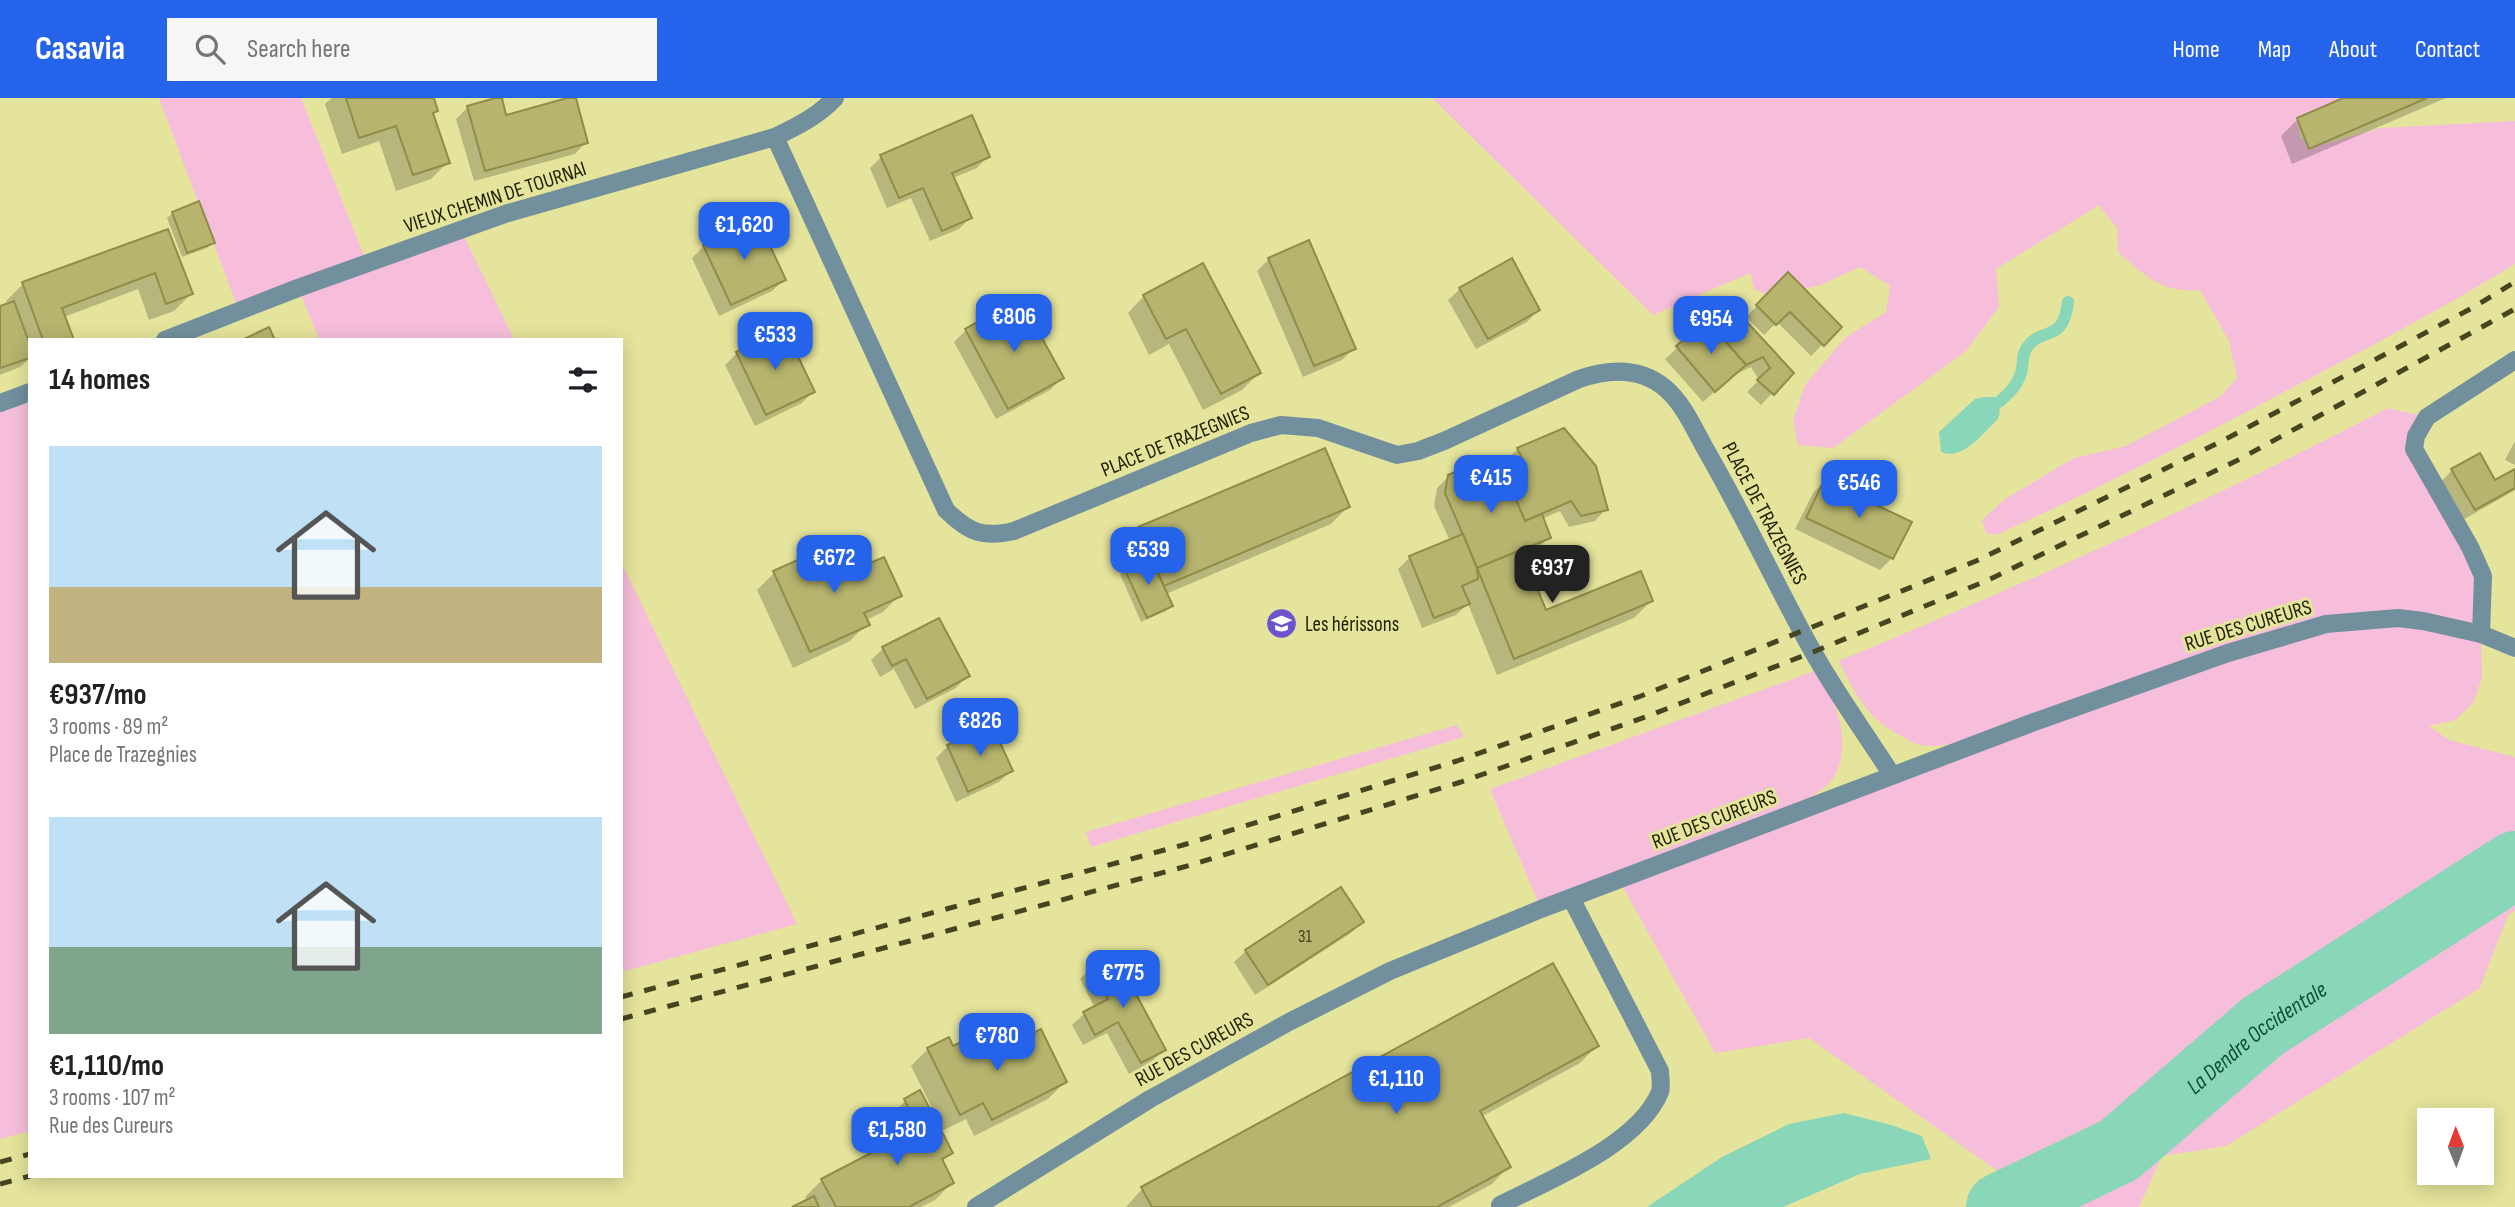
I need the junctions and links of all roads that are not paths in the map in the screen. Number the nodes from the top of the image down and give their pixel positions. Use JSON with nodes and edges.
{"nodes":[{"id":1,"x":835,"y":98,"type":"edge"},
{"id":2,"x":775,"y":137,"type":"junction"},
{"id":3,"x":170,"y":338,"type":"edge"},
{"id":4,"x":2515,"y":360,"type":"edge"},
{"id":5,"x":28,"y":392,"type":"edge"},
{"id":6,"x":0,"y":403,"type":"edge"},
{"id":7,"x":2481,"y":634,"type":"junction"},
{"id":8,"x":2515,"y":648,"type":"edge"},
{"id":9,"x":1892,"y":775,"type":"junction"},
{"id":10,"x":1571,"y":898,"type":"junction"},
{"id":11,"x":1500,"y":1205,"type":"dead end"},
{"id":12,"x":976,"y":1207,"type":"edge"}],
"edges":[{"from":1,"to":2,"type":"street","name":"VIEUX CHEMIN DE TOURNAI"},
{"from":2,"to":3,"type":"street","name":"VIEUX CHEMIN DE TOURNAI"},
{"from":2,"to":9,"type":"street","name":"PLACE DE TRAZEGNIES"},
{"from":4,"to":7,"type":"street"},
{"from":5,"to":6,"type":"street"},
{"from":7,"to":8,"type":"street","name":"RUE DES CUREURS"},
{"from":7,"to":9,"type":"street","name":"RUE DES CUREURS"},
{"from":9,"to":10,"type":"street","name":"RUE DES CUREURS"},
{"from":10,"to":11,"type":"street"},
{"from":10,"to":12,"type":"street","name":"RUE DES CUREURS"}]}
